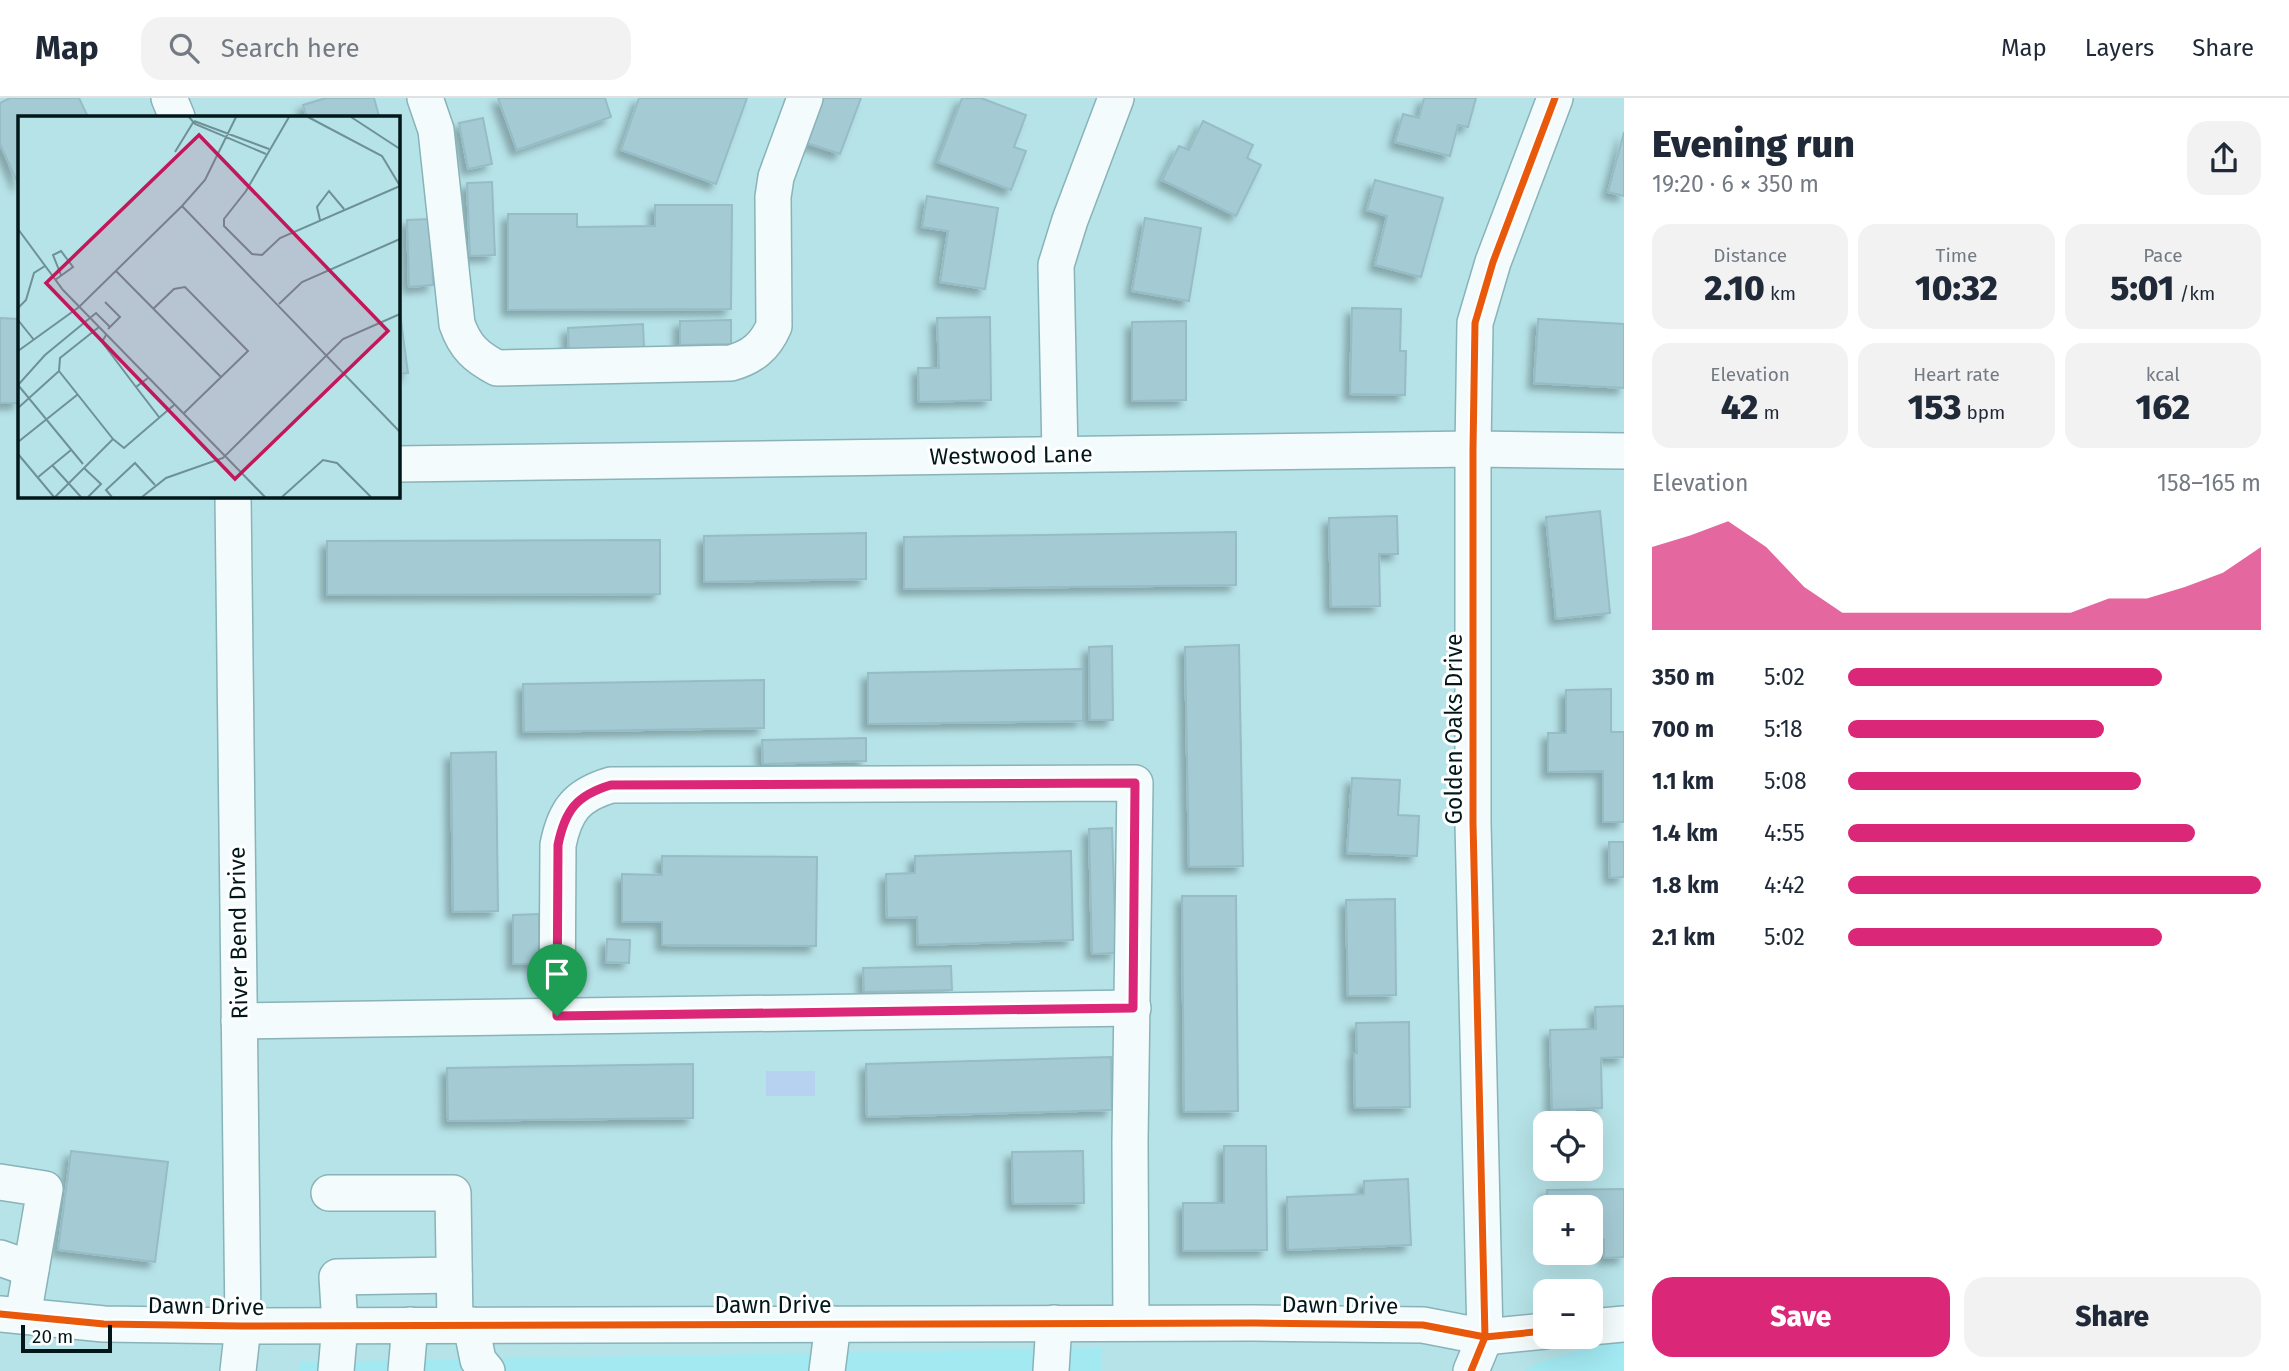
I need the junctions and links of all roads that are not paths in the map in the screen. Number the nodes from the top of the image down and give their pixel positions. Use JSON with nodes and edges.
{"nodes":[{"id":1,"x":169,"y":98,"type":"edge"},
{"id":2,"x":425,"y":98,"type":"edge"},
{"id":3,"x":805,"y":98,"type":"edge"},
{"id":4,"x":1116,"y":98,"type":"edge"},
{"id":5,"x":1555,"y":98,"type":"edge"},
{"id":6,"x":177,"y":116,"type":"edge"},
{"id":7,"x":1473,"y":449,"type":"junction"},
{"id":8,"x":1624,"y":451,"type":"edge"},
{"id":9,"x":1060,"y":454,"type":"junction"},
{"id":10,"x":399,"y":464,"type":"edge"},
{"id":11,"x":233,"y":497,"type":"edge"},
{"id":12,"x":1133,"y":1008,"type":"junction"},
{"id":13,"x":557,"y":1016,"type":"junction"},
{"id":14,"x":239,"y":1021,"type":"junction"},
{"id":15,"x":0,"y":1182,"type":"edge"},
{"id":16,"x":329,"y":1193,"type":"dead end"},
{"id":17,"x":15,"y":1264,"type":"edge"},
{"id":18,"x":454,"y":1275,"type":"junction"},
{"id":19,"x":12,"y":1315,"type":"edge"},
{"id":20,"x":1054,"y":1323,"type":"junction"},
{"id":21,"x":1131,"y":1323,"type":"junction"},
{"id":22,"x":834,"y":1324,"type":"junction"},
{"id":23,"x":1624,"y":1324,"type":"edge"},
{"id":24,"x":340,"y":1325,"type":"junction"},
{"id":25,"x":410,"y":1325,"type":"junction"},
{"id":26,"x":463,"y":1325,"type":"junction"},
{"id":27,"x":243,"y":1326,"type":"junction"},
{"id":28,"x":1603,"y":1326,"type":"edge"},
{"id":29,"x":1533,"y":1332,"type":"edge"},
{"id":30,"x":1485,"y":1337,"type":"junction"},
{"id":31,"x":238,"y":1371,"type":"edge"},
{"id":32,"x":336,"y":1371,"type":"edge"},
{"id":33,"x":406,"y":1371,"type":"edge"},
{"id":34,"x":487,"y":1371,"type":"edge"},
{"id":35,"x":827,"y":1371,"type":"edge"},
{"id":36,"x":1051,"y":1371,"type":"edge"},
{"id":37,"x":1471,"y":1371,"type":"edge"}],
"edges":[{"from":1,"to":6,"type":"street"},
{"from":2,"to":3,"type":"street"},
{"from":4,"to":9,"type":"street"},
{"from":5,"to":7,"type":"street","name":"Golden Oaks Drive"},
{"from":7,"to":8,"type":"street","name":"Westwood Lane"},
{"from":7,"to":9,"type":"street","name":"Westwood Lane"},
{"from":7,"to":30,"type":"street","name":"Golden Oaks Drive"},
{"from":9,"to":10,"type":"street","name":"Westwood Lane"},
{"from":11,"to":14,"type":"street","name":"River Bend Drive"},
{"from":12,"to":13,"type":"street"},
{"from":12,"to":13,"type":"street"},
{"from":12,"to":21,"type":"street"},
{"from":13,"to":14,"type":"street"},
{"from":14,"to":27,"type":"street","name":"River Bend Drive"},
{"from":15,"to":17,"type":"street"},
{"from":16,"to":18,"type":"street"},
{"from":17,"to":19,"type":"street"},
{"from":18,"to":24,"type":"street"},
{"from":18,"to":26,"type":"street"},
{"from":19,"to":27,"type":"street","name":"Dawn Drive"},
{"from":20,"to":21,"type":"street","name":"Dawn Drive"},
{"from":20,"to":22,"type":"street","name":"Dawn Drive"},
{"from":20,"to":36,"type":"street"},
{"from":21,"to":30,"type":"street","name":"Dawn Drive"},
{"from":22,"to":26,"type":"street","name":"Dawn Drive"},
{"from":22,"to":35,"type":"street"},
{"from":23,"to":28,"type":"street"},
{"from":24,"to":25,"type":"street","name":"Dawn Drive"},
{"from":24,"to":27,"type":"street","name":"Dawn Drive"},
{"from":24,"to":32,"type":"street"},
{"from":25,"to":26,"type":"street","name":"Dawn Drive"},
{"from":25,"to":33,"type":"street"},
{"from":26,"to":34,"type":"street"},
{"from":27,"to":31,"type":"street","name":"River Bend Drive"},
{"from":29,"to":30,"type":"street","name":"Dawn Drive"},
{"from":30,"to":37,"type":"street","name":"Golden Oaks Drive"}]}
